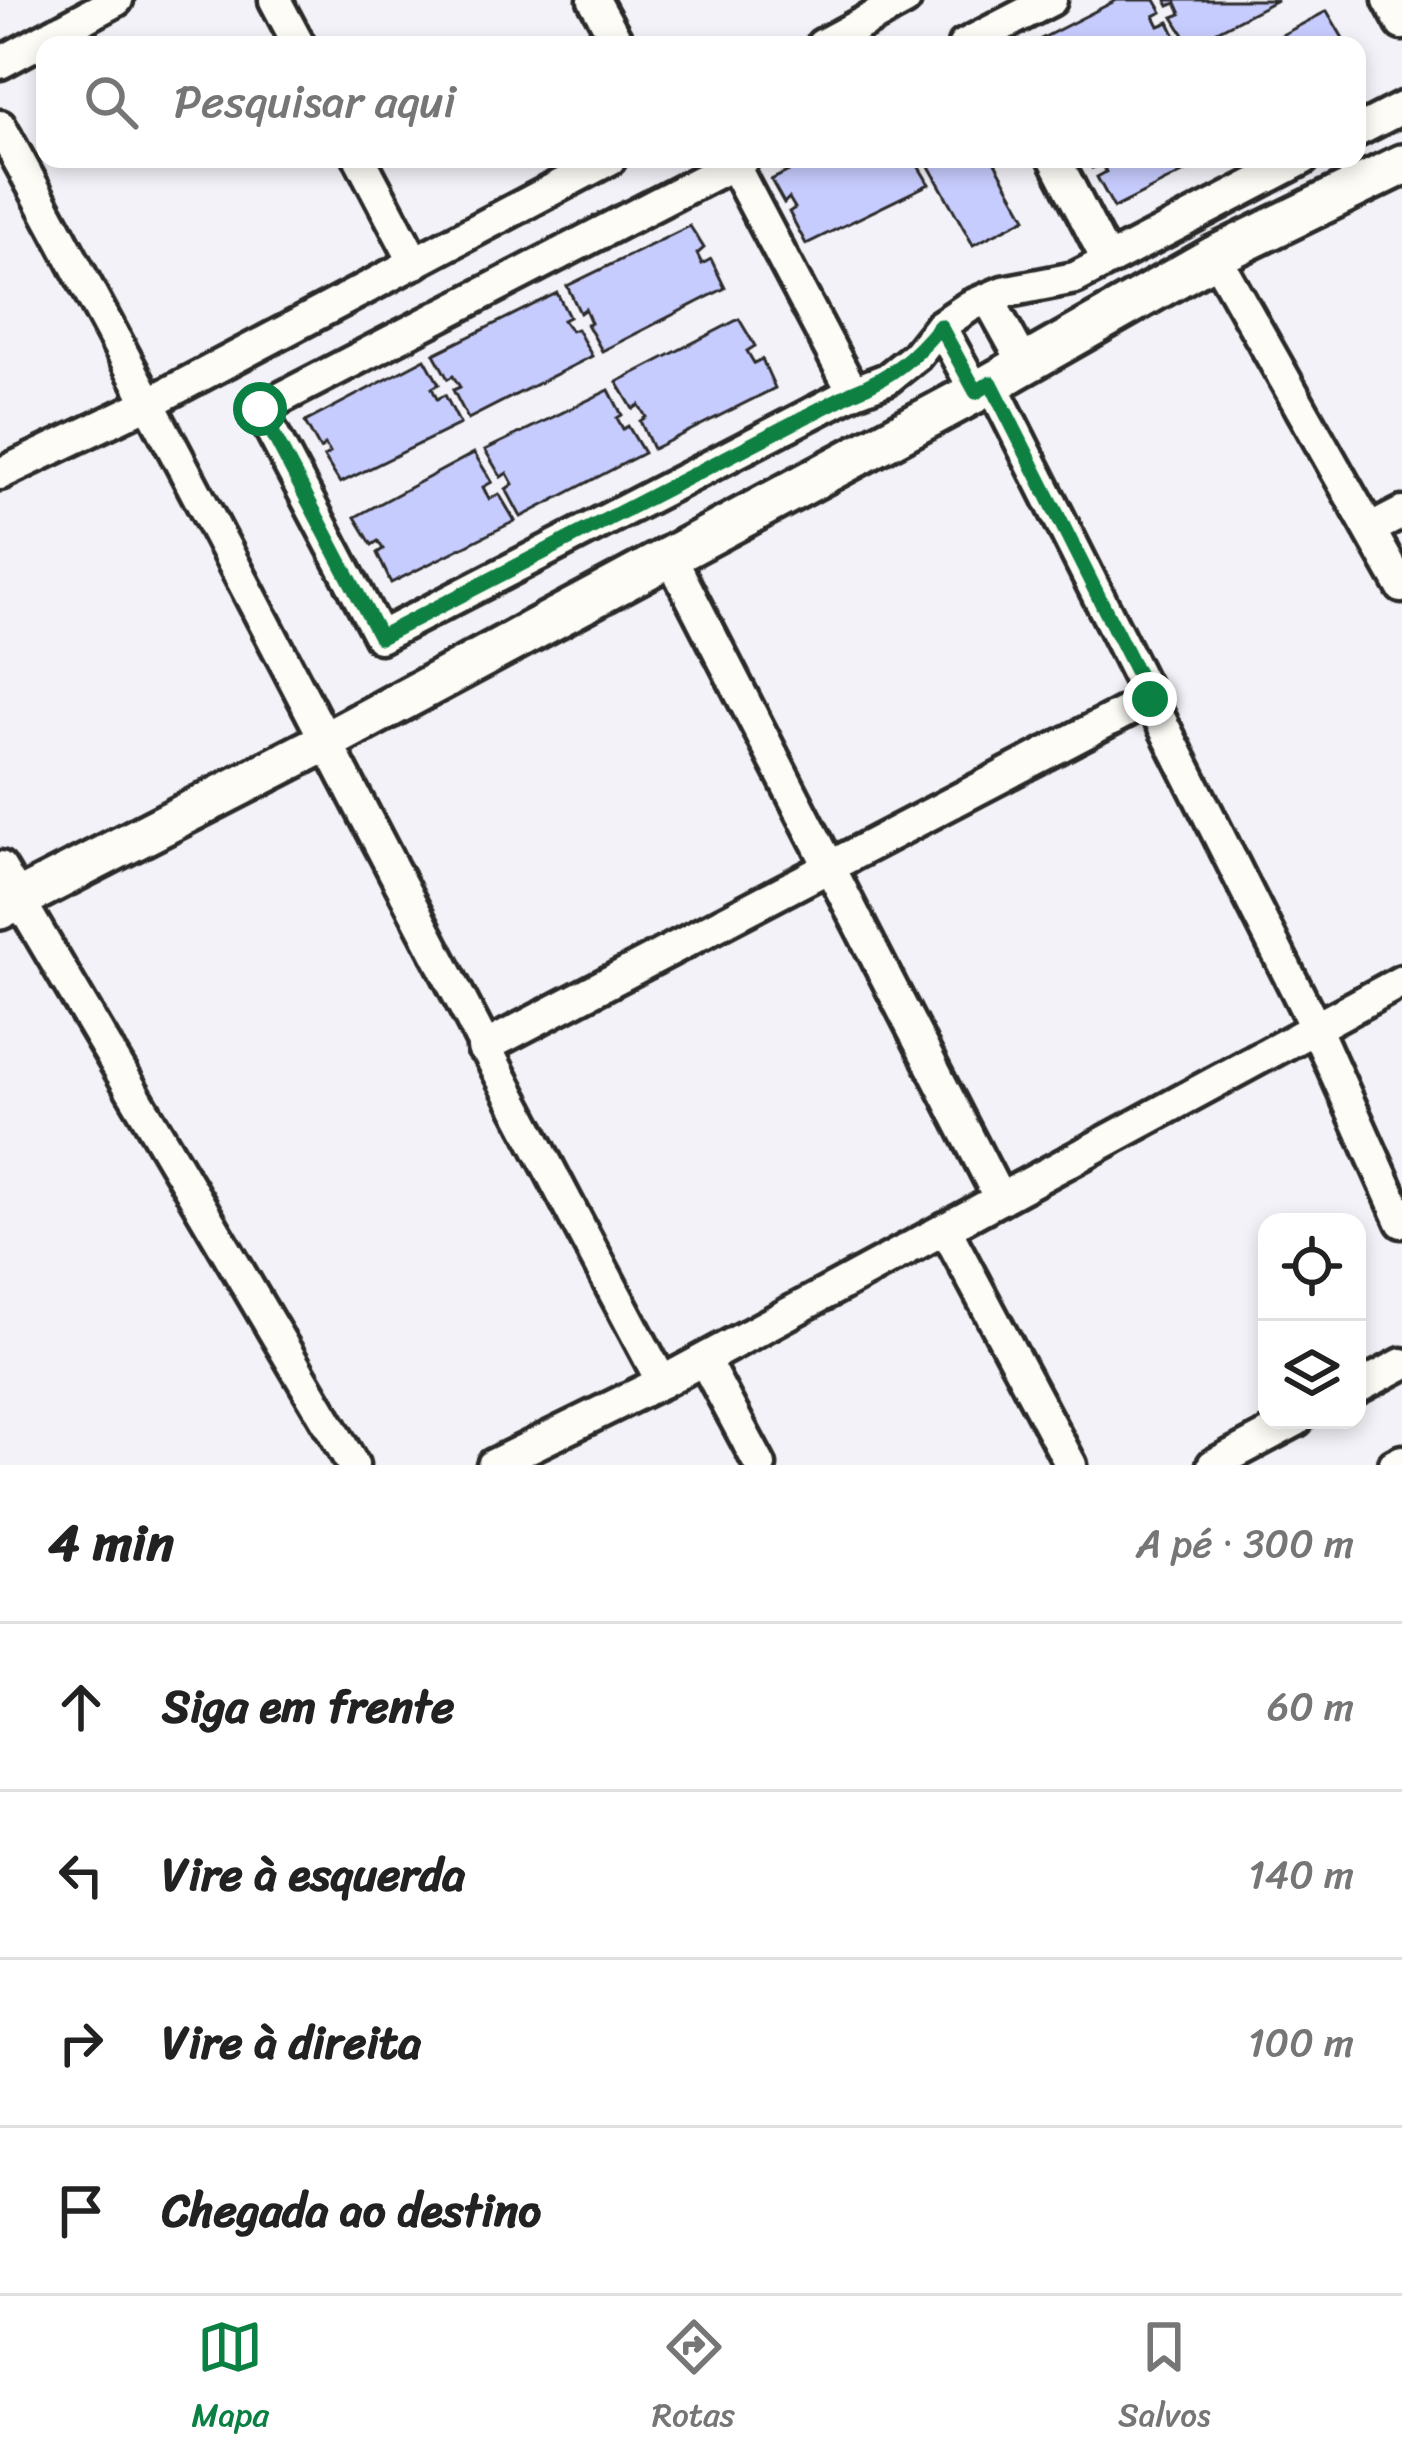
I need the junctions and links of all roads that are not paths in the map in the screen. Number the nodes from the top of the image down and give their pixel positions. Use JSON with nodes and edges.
{"nodes":[{"id":1,"x":117,"y":0,"type":"edge"},
{"id":2,"x":275,"y":0,"type":"edge"},
{"id":3,"x":593,"y":0,"type":"edge"},
{"id":4,"x":904,"y":0,"type":"edge"},
{"id":5,"x":1051,"y":0,"type":"edge"},
{"id":6,"x":1390,"y":0,"type":"edge"},
{"id":7,"x":1402,"y":24,"type":"edge"},
{"id":8,"x":51,"y":36,"type":"edge"},
{"id":9,"x":294,"y":36,"type":"edge"},
{"id":10,"x":614,"y":36,"type":"edge"},
{"id":11,"x":838,"y":36,"type":"edge"},
{"id":12,"x":990,"y":36,"type":"edge"},
{"id":13,"x":36,"y":44,"type":"edge"},
{"id":14,"x":0,"y":64,"type":"edge"},
{"id":15,"x":1402,"y":108,"type":"edge"},
{"id":16,"x":0,"y":126,"type":"edge"},
{"id":17,"x":1366,"y":126,"type":"edge"},
{"id":18,"x":1402,"y":165,"type":"edge"},
{"id":19,"x":365,"y":168,"type":"edge"},
{"id":20,"x":593,"y":168,"type":"edge"},
{"id":21,"x":726,"y":168,"type":"edge"},
{"id":22,"x":741,"y":168,"type":"edge"},
{"id":23,"x":1060,"y":168,"type":"edge"},
{"id":24,"x":1286,"y":168,"type":"edge"},
{"id":25,"x":1215,"y":256,"type":"junction"},
{"id":26,"x":1107,"y":260,"type":"junction"},
{"id":27,"x":415,"y":262,"type":"junction"},
{"id":28,"x":989,"y":300,"type":"junction"},
{"id":29,"x":940,"y":326,"type":"junction"},
{"id":30,"x":997,"y":380,"type":"junction"},
{"id":31,"x":853,"y":392,"type":"junction"},
{"id":32,"x":151,"y":402,"type":"junction"},
{"id":33,"x":0,"y":473,"type":"edge"},
{"id":34,"x":1402,"y":514,"type":"edge"},
{"id":35,"x":1371,"y":529,"type":"junction"},
{"id":36,"x":670,"y":556,"type":"junction"},
{"id":37,"x":1402,"y":587,"type":"edge"},
{"id":38,"x":1150,"y":699,"type":"junction"},
{"id":39,"x":325,"y":742,"type":"junction"},
{"id":40,"x":831,"y":866,"type":"junction"},
{"id":41,"x":6,"y":892,"type":"edge"},
{"id":42,"x":1402,"y":981,"type":"edge"},
{"id":43,"x":1315,"y":1027,"type":"junction"},
{"id":44,"x":483,"y":1048,"type":"junction"},
{"id":45,"x":1000,"y":1199,"type":"junction"},
{"id":46,"x":1400,"y":1213,"type":"edge"},
{"id":47,"x":945,"y":1228,"type":"junction"},
{"id":48,"x":704,"y":1360,"type":"junction"},
{"id":49,"x":1402,"y":1364,"type":"edge"},
{"id":50,"x":662,"y":1382,"type":"junction"},
{"id":51,"x":1366,"y":1383,"type":"edge"},
{"id":52,"x":1280,"y":1429,"type":"edge"},
{"id":53,"x":1402,"y":1461,"type":"edge"},
{"id":54,"x":353,"y":1465,"type":"edge"},
{"id":55,"x":493,"y":1465,"type":"edge"},
{"id":56,"x":760,"y":1465,"type":"edge"},
{"id":57,"x":1071,"y":1465,"type":"edge"},
{"id":58,"x":1213,"y":1465,"type":"edge"},
{"id":59,"x":1394,"y":1465,"type":"edge"}],
"edges":[{"from":1,"to":8,"type":"street"},
{"from":2,"to":9,"type":"street"},
{"from":3,"to":10,"type":"street"},
{"from":4,"to":11,"type":"street"},
{"from":5,"to":12,"type":"street"},
{"from":6,"to":7,"type":"street"},
{"from":13,"to":14,"type":"street"},
{"from":15,"to":17,"type":"street"},
{"from":16,"to":32,"type":"street"},
{"from":18,"to":25,"type":"street"},
{"from":19,"to":27,"type":"street"},
{"from":20,"to":27,"type":"street"},
{"from":21,"to":31,"type":"street"},
{"from":22,"to":31,"type":"street"},
{"from":23,"to":26,"type":"street"},
{"from":24,"to":26,"type":"street"},
{"from":25,"to":30,"type":"street"},
{"from":25,"to":35,"type":"street"},
{"from":26,"to":28,"type":"street"},
{"from":27,"to":32,"type":"street"},
{"from":28,"to":29,"type":"street"},
{"from":28,"to":30,"type":"street"},
{"from":29,"to":30,"type":"street"},
{"from":29,"to":31,"type":"street"},
{"from":30,"to":36,"type":"street"},
{"from":30,"to":38,"type":"street"},
{"from":32,"to":33,"type":"street"},
{"from":32,"to":39,"type":"street"},
{"from":34,"to":35,"type":"street"},
{"from":35,"to":37,"type":"street"},
{"from":36,"to":39,"type":"street"},
{"from":36,"to":40,"type":"street"},
{"from":38,"to":40,"type":"street"},
{"from":38,"to":43,"type":"street"},
{"from":39,"to":41,"type":"street"},
{"from":39,"to":44,"type":"street"},
{"from":40,"to":44,"type":"street"},
{"from":40,"to":45,"type":"street"},
{"from":41,"to":54,"type":"street"},
{"from":42,"to":43,"type":"street"},
{"from":43,"to":45,"type":"street"},
{"from":43,"to":46,"type":"street"},
{"from":44,"to":50,"type":"street"},
{"from":45,"to":47,"type":"street"},
{"from":47,"to":48,"type":"street"},
{"from":47,"to":57,"type":"street"},
{"from":48,"to":50,"type":"street"},
{"from":48,"to":56,"type":"street"},
{"from":49,"to":51,"type":"street"},
{"from":50,"to":55,"type":"street"},
{"from":52,"to":58,"type":"street"},
{"from":53,"to":59,"type":"street"}]}
